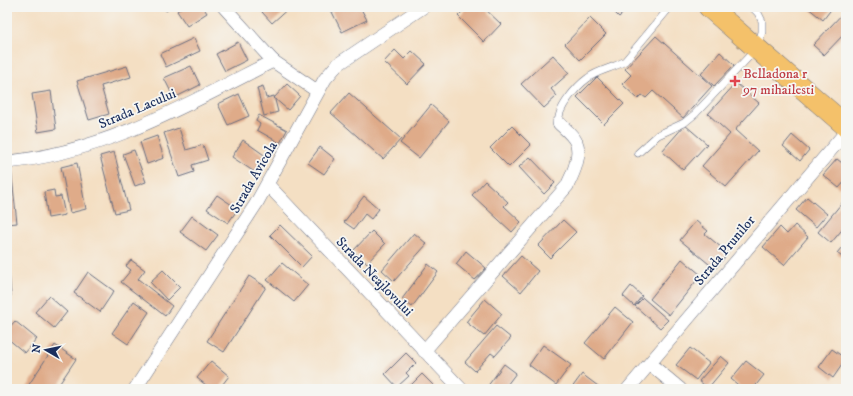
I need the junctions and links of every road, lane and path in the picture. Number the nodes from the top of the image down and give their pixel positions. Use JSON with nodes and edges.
{"nodes":[{"id":1,"x":224,"y":7,"type":"edge"},
{"id":2,"x":423,"y":7,"type":"edge"},
{"id":3,"x":670,"y":7,"type":"edge"},
{"id":4,"x":709,"y":7,"type":"edge"},
{"id":5,"x":752,"y":7,"type":"edge"},
{"id":6,"x":757,"y":48,"type":"junction"},
{"id":7,"x":273,"y":61,"type":"junction"},
{"id":8,"x":318,"y":90,"type":"junction"},
{"id":9,"x":559,"y":123,"type":"joint"},
{"id":10,"x":846,"y":126,"type":"edge"},
{"id":11,"x":846,"y":132,"type":"edge"},
{"id":12,"x":638,"y":153,"type":"dead end"},
{"id":13,"x":7,"y":162,"type":"edge"},
{"id":14,"x":268,"y":185,"type":"junction"},
{"id":15,"x":424,"y":351,"type":"junction"},
{"id":16,"x":650,"y":364,"type":"junction"},
{"id":17,"x":135,"y":389,"type":"edge"},
{"id":18,"x":461,"y":389,"type":"edge"},
{"id":19,"x":628,"y":389,"type":"edge"},
{"id":20,"x":680,"y":389,"type":"edge"}],
"edges":[{"from":1,"to":7,"type":"street"},
{"from":2,"to":8,"type":"street","name":"Strada Avicola"},
{"from":3,"to":9,"type":"lane"},
{"from":4,"to":6,"type":"main road"},
{"from":5,"to":6,"type":"lane"},
{"from":6,"to":10,"type":"main road"},
{"from":6,"to":12,"type":"lane"},
{"from":7,"to":8,"type":"street"},
{"from":7,"to":13,"type":"street","name":"Strada Lacului"},
{"from":8,"to":14,"type":"street","name":"Strada Avicola"},
{"from":9,"to":15,"type":"street"},
{"from":11,"to":16,"type":"street","name":"Strada Prunilor"},
{"from":14,"to":15,"type":"street","name":"Strada Neajlovului"},
{"from":14,"to":17,"type":"street","name":"Strada Avicola"},
{"from":15,"to":18,"type":"street","name":"Strada Neajlovului"},
{"from":16,"to":19,"type":"street","name":"Strada Prunilor"},
{"from":16,"to":20,"type":"street"}]}
